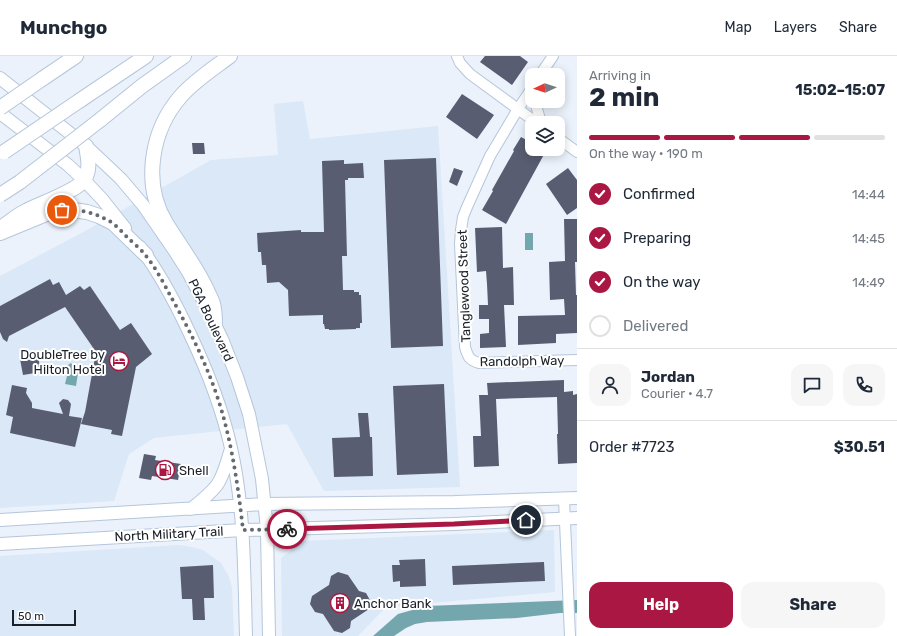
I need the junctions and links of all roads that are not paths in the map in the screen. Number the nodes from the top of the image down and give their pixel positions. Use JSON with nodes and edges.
{"nodes":[{"id":1,"x":76,"y":56,"type":"edge"},
{"id":2,"x":146,"y":56,"type":"edge"},
{"id":3,"x":184,"y":56,"type":"edge"},
{"id":4,"x":230,"y":56,"type":"edge"},
{"id":5,"x":457,"y":56,"type":"edge"},
{"id":6,"x":553,"y":56,"type":"edge"},
{"id":7,"x":545,"y":68,"type":"edge"},
{"id":8,"x":0,"y":78,"type":"edge"},
{"id":9,"x":525,"y":98,"type":"edge"},
{"id":10,"x":0,"y":108,"type":"edge"},
{"id":11,"x":518,"y":109,"type":"junction"},
{"id":12,"x":0,"y":113,"type":"edge"},
{"id":13,"x":528,"y":116,"type":"edge"},
{"id":14,"x":565,"y":143,"type":"edge"},
{"id":15,"x":86,"y":146,"type":"junction"},
{"id":16,"x":577,"y":152,"type":"edge"},
{"id":17,"x":2,"y":153,"type":"edge"},
{"id":18,"x":84,"y":180,"type":"junction"},
{"id":19,"x":0,"y":195,"type":"edge"},
{"id":20,"x":0,"y":228,"type":"edge"},
{"id":21,"x":0,"y":233,"type":"edge"},
{"id":22,"x":146,"y":255,"type":"junction"},
{"id":23,"x":215,"y":325,"type":"junction"},
{"id":24,"x":468,"y":357,"type":"joint"},
{"id":25,"x":577,"y":360,"type":"edge"},
{"id":26,"x":231,"y":448,"type":"junction"},
{"id":27,"x":577,"y":498,"type":"edge"},
{"id":28,"x":564,"y":499,"type":"junction"},
{"id":29,"x":264,"y":504,"type":"junction"},
{"id":30,"x":240,"y":505,"type":"junction"},
{"id":31,"x":191,"y":508,"type":"junction"},
{"id":32,"x":571,"y":519,"type":"edge"},
{"id":33,"x":0,"y":520,"type":"edge"},
{"id":34,"x":243,"y":530,"type":"junction"},
{"id":35,"x":267,"y":530,"type":"junction"},
{"id":36,"x":0,"y":544,"type":"edge"},
{"id":37,"x":570,"y":632,"type":"edge"},
{"id":38,"x":246,"y":636,"type":"edge"},
{"id":39,"x":270,"y":636,"type":"edge"}],
"edges":[{"from":1,"to":10,"type":"highway","bridge":true},
{"from":2,"to":17,"type":"highway","bridge":true},
{"from":3,"to":19,"type":"highway","bridge":true},
{"from":4,"to":23,"type":"highway"},
{"from":5,"to":11,"type":"street"},
{"from":6,"to":7,"type":"street"},
{"from":8,"to":15,"type":"main road","name":"PGA Boulevard"},
{"from":9,"to":11,"type":"street","name":"Tanglewood Street"},
{"from":11,"to":13,"type":"street"},
{"from":11,"to":24,"type":"street","name":"Tanglewood Street"},
{"from":12,"to":18,"type":"main road","name":"PGA Boulevard"},
{"from":14,"to":16,"type":"street"},
{"from":15,"to":18,"type":"highway"},
{"from":15,"to":23,"type":"main road","name":"PGA Boulevard"},
{"from":18,"to":20,"type":"highway"},
{"from":18,"to":22,"type":"main road","name":"PGA Boulevard"},
{"from":21,"to":22,"type":"highway"},
{"from":22,"to":26,"type":"main road","name":"PGA Boulevard"},
{"from":23,"to":29,"type":"main road","name":"PGA Boulevard"},
{"from":24,"to":25,"type":"street","name":"Randolph Way"},
{"from":26,"to":30,"type":"main road","name":"PGA Boulevard"},
{"from":26,"to":31,"type":"main road"},
{"from":27,"to":28,"type":"main road","name":"North Military Trail"},
{"from":28,"to":29,"type":"main road","name":"North Military Trail"},
{"from":28,"to":32,"type":"street"},
{"from":29,"to":30,"type":"main road","name":"North Military Trail"},
{"from":29,"to":35,"type":"main road","name":"PGA Boulevard"},
{"from":30,"to":31,"type":"main road","name":"North Military Trail"},
{"from":30,"to":34,"type":"main road","name":"PGA Boulevard"},
{"from":31,"to":33,"type":"main road","name":"North Military Trail"},
{"from":32,"to":35,"type":"main road","name":"North Military Trail"},
{"from":32,"to":37,"type":"street"},
{"from":34,"to":35,"type":"main road","name":"North Military Trail"},
{"from":34,"to":36,"type":"main road","name":"North Military Trail"},
{"from":34,"to":38,"type":"main road","name":"PGA Boulevard"},
{"from":35,"to":39,"type":"main road","name":"PGA Boulevard"}]}
